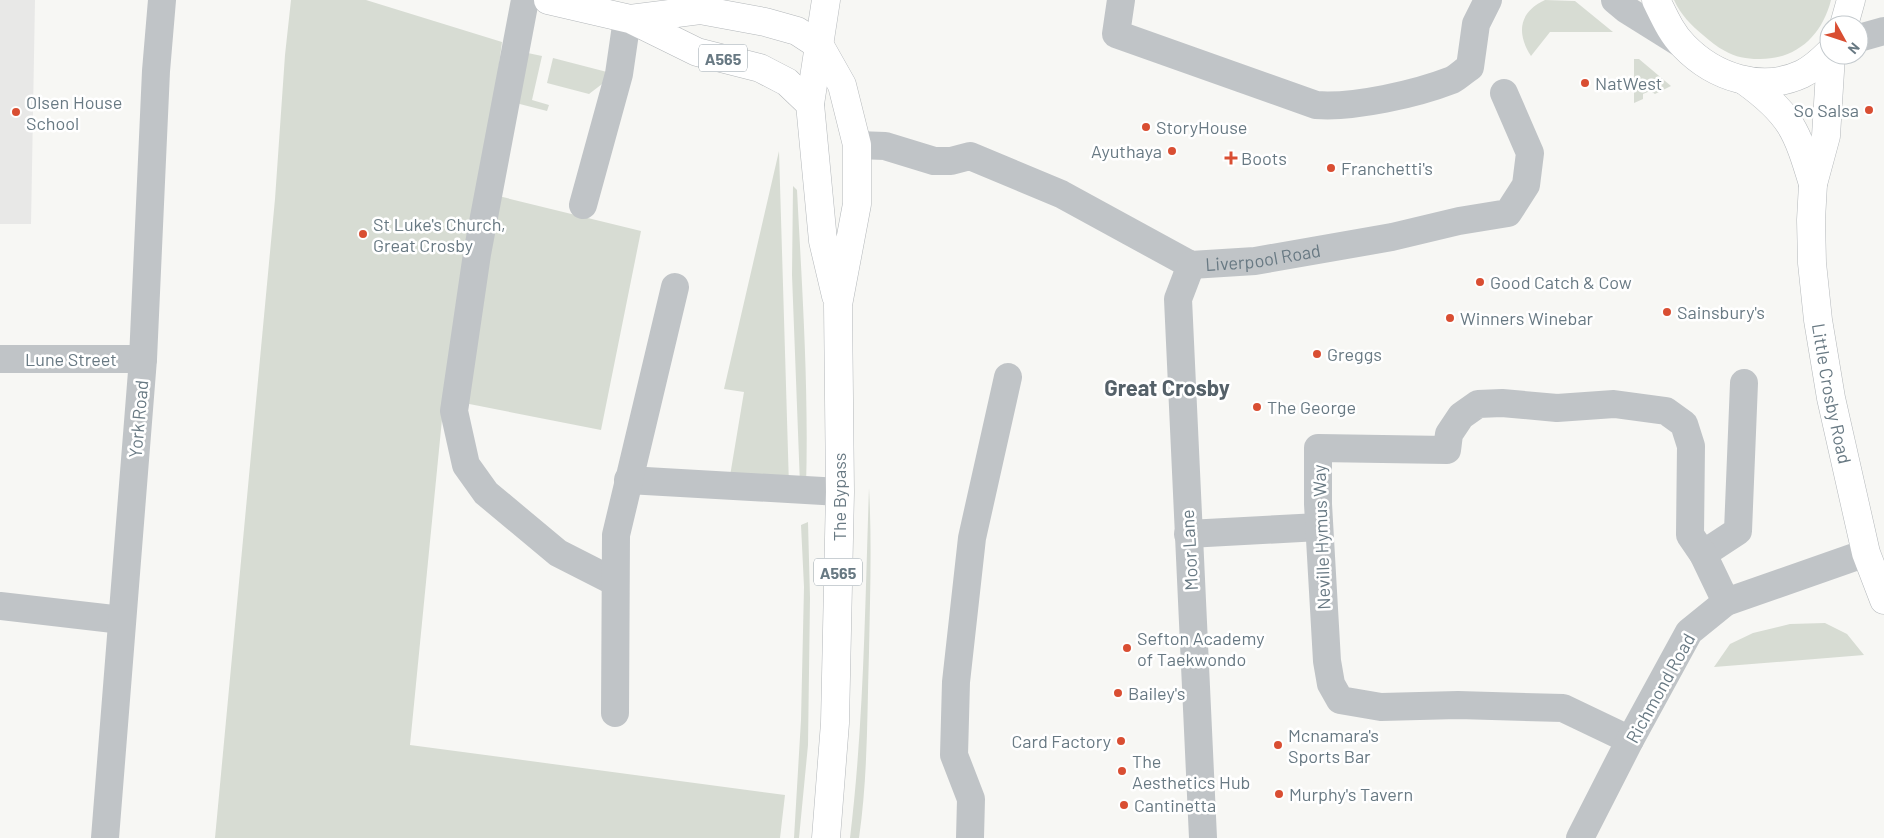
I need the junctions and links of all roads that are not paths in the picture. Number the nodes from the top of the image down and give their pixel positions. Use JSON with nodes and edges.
{"nodes":[{"id":1,"x":162,"y":0,"type":"edge"},
{"id":2,"x":525,"y":0,"type":"edge"},
{"id":3,"x":548,"y":0,"type":"edge"},
{"id":4,"x":826,"y":0,"type":"edge"},
{"id":5,"x":1121,"y":0,"type":"edge"},
{"id":6,"x":1488,"y":0,"type":"edge"},
{"id":7,"x":1615,"y":0,"type":"edge"},
{"id":8,"x":1650,"y":0,"type":"edge"},
{"id":9,"x":1851,"y":0,"type":"edge"},
{"id":10,"x":589,"y":5,"type":"edge"},
{"id":11,"x":712,"y":5,"type":"edge"},
{"id":12,"x":1662,"y":12,"type":"edge"},
{"id":13,"x":1847,"y":15,"type":"edge"},
{"id":14,"x":628,"y":19,"type":"junction"},
{"id":15,"x":1884,"y":31,"type":"edge"},
{"id":16,"x":1869,"y":35,"type":"edge"},
{"id":17,"x":1683,"y":45,"type":"junction"},
{"id":18,"x":820,"y":46,"type":"junction"},
{"id":19,"x":1819,"y":62,"type":"edge"},
{"id":20,"x":1829,"y":65,"type":"edge"},
{"id":21,"x":1745,"y":81,"type":"junction"},
{"id":22,"x":1504,"y":93,"type":"dead end"},
{"id":23,"x":810,"y":104,"type":"junction"},
{"id":24,"x":857,"y":145,"type":"junction"},
{"id":25,"x":1812,"y":184,"type":"junction"},
{"id":26,"x":583,"y":205,"type":"dead end"},
{"id":27,"x":1190,"y":265,"type":"junction"},
{"id":28,"x":675,"y":287,"type":"dead end"},
{"id":29,"x":838,"y":305,"type":"junction"},
{"id":30,"x":0,"y":359,"type":"edge"},
{"id":31,"x":143,"y":360,"type":"junction"},
{"id":32,"x":1008,"y":377,"type":"dead end"},
{"id":33,"x":1744,"y":383,"type":"dead end"},
{"id":34,"x":628,"y":480,"type":"junction"},
{"id":35,"x":840,"y":492,"type":"junction"},
{"id":36,"x":1319,"y":526,"type":"junction"},
{"id":37,"x":1188,"y":534,"type":"junction"},
{"id":38,"x":1866,"y":553,"type":"junction"},
{"id":39,"x":1703,"y":554,"type":"junction"},
{"id":40,"x":615,"y":582,"type":"junction"},
{"id":41,"x":1884,"y":600,"type":"edge"},
{"id":42,"x":1726,"y":602,"type":"junction"},
{"id":43,"x":0,"y":606,"type":"edge"},
{"id":44,"x":122,"y":620,"type":"junction"},
{"id":45,"x":615,"y":713,"type":"dead end"},
{"id":46,"x":1630,"y":740,"type":"junction"},
{"id":47,"x":105,"y":838,"type":"edge"},
{"id":48,"x":826,"y":838,"type":"edge"},
{"id":49,"x":970,"y":838,"type":"edge"},
{"id":50,"x":1203,"y":838,"type":"edge"},
{"id":51,"x":1580,"y":838,"type":"edge"}],
"edges":[{"from":1,"to":31,"type":"street","name":"York Road"},
{"from":2,"to":40,"type":"street"},
{"from":3,"to":10,"type":"main road","number":"A565"},
{"from":4,"to":18,"type":"main road","name":"The Bypass"},
{"from":5,"to":6,"type":"street"},
{"from":7,"to":17,"type":"street"},
{"from":8,"to":12,"type":"main road"},
{"from":9,"to":13,"type":"main road"},
{"from":10,"to":14,"type":"main road","number":"A565"},
{"from":11,"to":14,"type":"main road","number":"A565"},
{"from":11,"to":18,"type":"main road","number":"A565"},
{"from":12,"to":17,"type":"main road"},
{"from":14,"to":23,"type":"main road","number":"A565"},
{"from":14,"to":26,"type":"street"},
{"from":15,"to":16,"type":"street"},
{"from":17,"to":21,"type":"main road"},
{"from":18,"to":23,"type":"main road","name":"The Bypass"},
{"from":18,"to":24,"type":"main road","name":"The Bypass","number":"A565"},
{"from":19,"to":21,"type":"main road"},
{"from":20,"to":25,"type":"main road","name":"Little Crosby Road"},
{"from":21,"to":25,"type":"main road","name":"Little Crosby Road"},
{"from":22,"to":27,"type":"street","name":"Liverpool Road"},
{"from":23,"to":29,"type":"main road","name":"The Bypass","number":"A565"},
{"from":24,"to":27,"type":"street","name":"Liverpool Road"},
{"from":24,"to":29,"type":"main road","name":"The Bypass","number":"A565"},
{"from":25,"to":38,"type":"main road","name":"Little Crosby Road"},
{"from":27,"to":37,"type":"street","name":"Moor Lane"},
{"from":28,"to":34,"type":"street"},
{"from":29,"to":35,"type":"main road","name":"The Bypass","number":"A565"},
{"from":30,"to":31,"type":"street","name":"Lune Street"},
{"from":31,"to":44,"type":"street","name":"York Road"},
{"from":32,"to":49,"type":"street"},
{"from":33,"to":39,"type":"street"},
{"from":34,"to":35,"type":"street"},
{"from":34,"to":40,"type":"street"},
{"from":35,"to":48,"type":"main road","name":"The Bypass","number":"A565"},
{"from":36,"to":37,"type":"street"},
{"from":36,"to":39,"type":"street","name":"Neville Hymus Way"},
{"from":36,"to":46,"type":"street","name":"Neville Hymus Way"},
{"from":37,"to":50,"type":"street","name":"Moor Lane"},
{"from":38,"to":41,"type":"main road","name":"Little Crosby Road"},
{"from":38,"to":42,"type":"street","name":"Richmond Road"},
{"from":39,"to":42,"type":"street","name":"Neville Hymus Way"},
{"from":40,"to":45,"type":"street"},
{"from":42,"to":46,"type":"street","name":"Richmond Road"},
{"from":43,"to":44,"type":"street"},
{"from":44,"to":47,"type":"street","name":"York Road"},
{"from":46,"to":51,"type":"street","name":"Richmond Road"}]}
